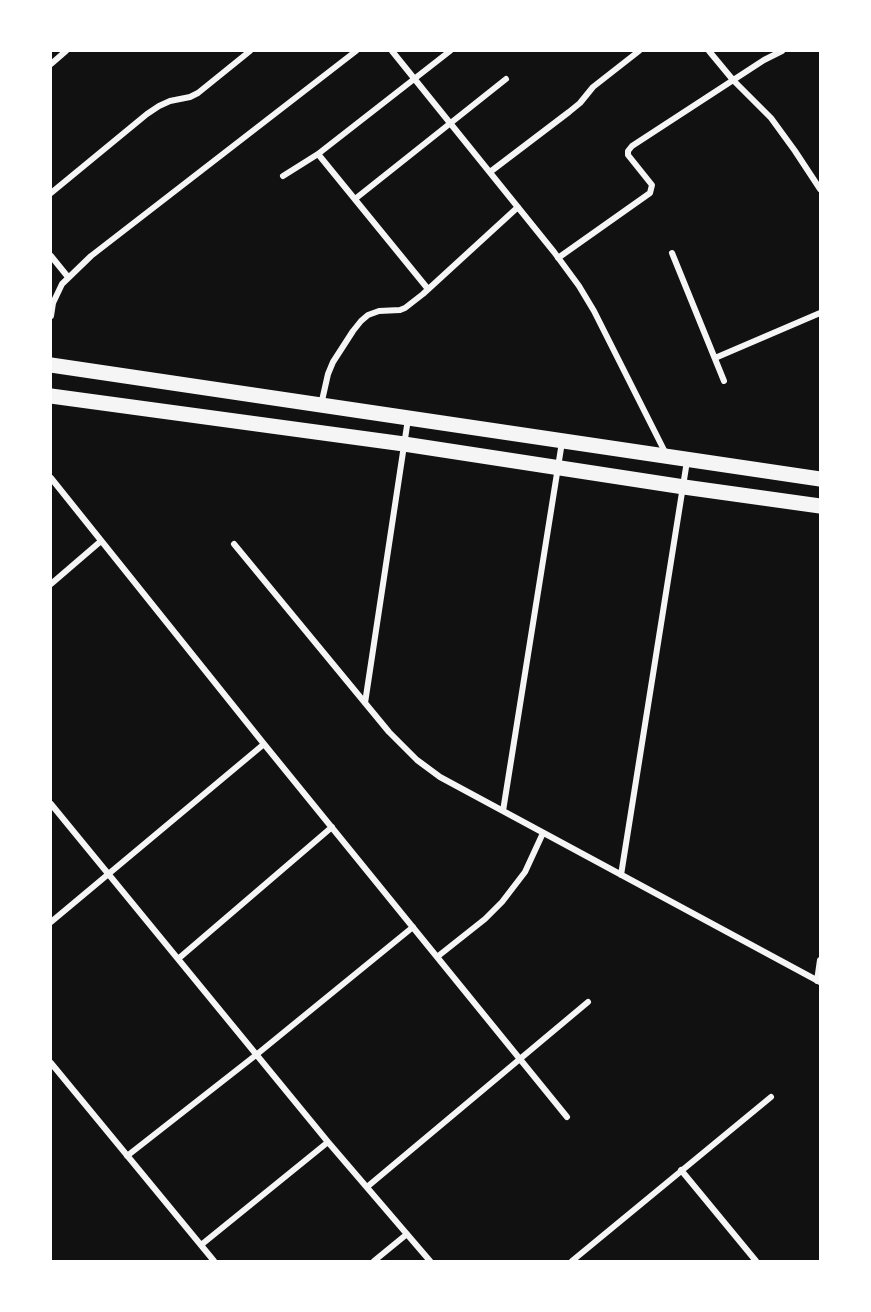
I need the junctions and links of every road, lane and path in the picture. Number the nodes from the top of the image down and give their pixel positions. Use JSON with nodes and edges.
{"nodes":[{"id":1,"x":66,"y":51,"type":"edge"},
{"id":2,"x":250,"y":51,"type":"edge"},
{"id":3,"x":356,"y":51,"type":"edge"},
{"id":4,"x":392,"y":51,"type":"edge"},
{"id":5,"x":450,"y":51,"type":"edge"},
{"id":6,"x":639,"y":51,"type":"edge"},
{"id":7,"x":709,"y":51,"type":"edge"},
{"id":8,"x":782,"y":51,"type":"edge"},
{"id":9,"x":51,"y":64,"type":"edge"},
{"id":10,"x":414,"y":79,"type":"junction"},
{"id":11,"x":506,"y":79,"type":"dead end"},
{"id":12,"x":733,"y":80,"type":"junction"},
{"id":13,"x":450,"y":123,"type":"junction"},
{"id":14,"x":318,"y":154,"type":"junction"},
{"id":15,"x":490,"y":172,"type":"junction"},
{"id":16,"x":283,"y":176,"type":"dead end"},
{"id":17,"x":820,"y":189,"type":"edge"},
{"id":18,"x":51,"y":193,"type":"edge"},
{"id":19,"x":355,"y":199,"type":"junction"},
{"id":20,"x":518,"y":207,"type":"junction"},
{"id":21,"x":672,"y":253,"type":"dead end"},
{"id":22,"x":51,"y":256,"type":"edge"},
{"id":23,"x":558,"y":258,"type":"junction"},
{"id":24,"x":68,"y":277,"type":"junction"},
{"id":25,"x":428,"y":289,"type":"junction"},
{"id":26,"x":820,"y":313,"type":"edge"},
{"id":27,"x":51,"y":316,"type":"edge"},
{"id":28,"x":715,"y":358,"type":"junction"},
{"id":29,"x":51,"y":365,"type":"edge"},
{"id":30,"x":724,"y":381,"type":"dead end"},
{"id":31,"x":51,"y":396,"type":"edge"},
{"id":32,"x":320,"y":406,"type":"junction"},
{"id":33,"x":408,"y":419,"type":"junction"},
{"id":34,"x":562,"y":442,"type":"junction"},
{"id":35,"x":404,"y":444,"type":"junction"},
{"id":36,"x":668,"y":457,"type":"junction"},
{"id":37,"x":688,"y":460,"type":"junction"},
{"id":38,"x":558,"y":468,"type":"junction"},
{"id":39,"x":51,"y":478,"type":"edge"},
{"id":40,"x":820,"y":479,"type":"edge"},
{"id":41,"x":684,"y":487,"type":"junction"},
{"id":42,"x":820,"y":506,"type":"edge"},
{"id":43,"x":101,"y":540,"type":"junction"},
{"id":44,"x":234,"y":544,"type":"dead end"},
{"id":45,"x":51,"y":584,"type":"edge"},
{"id":46,"x":365,"y":703,"type":"junction"},
{"id":47,"x":264,"y":744,"type":"junction"},
{"id":48,"x":51,"y":804,"type":"edge"},
{"id":49,"x":503,"y":811,"type":"junction"},
{"id":50,"x":332,"y":827,"type":"junction"},
{"id":51,"x":543,"y":833,"type":"junction"},
{"id":52,"x":108,"y":875,"type":"junction"},
{"id":53,"x":621,"y":875,"type":"junction"},
{"id":54,"x":51,"y":921,"type":"edge"},
{"id":55,"x":413,"y":927,"type":"junction"},
{"id":56,"x":437,"y":957,"type":"junction"},
{"id":57,"x":178,"y":959,"type":"junction"},
{"id":58,"x":820,"y":960,"type":"edge"},
{"id":59,"x":819,"y":981,"type":"edge"},
{"id":60,"x":588,"y":1002,"type":"dead end"},
{"id":61,"x":256,"y":1055,"type":"junction"},
{"id":62,"x":521,"y":1059,"type":"junction"},
{"id":63,"x":51,"y":1063,"type":"edge"},
{"id":64,"x":771,"y":1097,"type":"dead end"},
{"id":65,"x":567,"y":1117,"type":"dead end"},
{"id":66,"x":328,"y":1142,"type":"junction"},
{"id":67,"x":127,"y":1156,"type":"junction"},
{"id":68,"x":681,"y":1170,"type":"junction"},
{"id":69,"x":367,"y":1187,"type":"junction"},
{"id":70,"x":406,"y":1234,"type":"junction"},
{"id":71,"x":201,"y":1245,"type":"junction"},
{"id":72,"x":214,"y":1261,"type":"edge"},
{"id":73,"x":374,"y":1261,"type":"edge"},
{"id":74,"x":430,"y":1261,"type":"edge"},
{"id":75,"x":572,"y":1261,"type":"edge"},
{"id":76,"x":756,"y":1261,"type":"edge"}],
"edges":[{"from":1,"to":9,"type":"street"},
{"from":2,"to":18,"type":"street"},
{"from":3,"to":24,"type":"street"},
{"from":4,"to":10,"type":"street"},
{"from":5,"to":10,"type":"street"},
{"from":6,"to":15,"type":"street"},
{"from":7,"to":12,"type":"street"},
{"from":8,"to":12,"type":"street"},
{"from":10,"to":13,"type":"street"},
{"from":10,"to":14,"type":"street"},
{"from":11,"to":13,"type":"street"},
{"from":12,"to":17,"type":"street"},
{"from":12,"to":23,"type":"street"},
{"from":13,"to":15,"type":"street"},
{"from":13,"to":19,"type":"street"},
{"from":14,"to":16,"type":"street"},
{"from":14,"to":19,"type":"street"},
{"from":15,"to":20,"type":"street"},
{"from":19,"to":25,"type":"street"},
{"from":20,"to":23,"type":"street"},
{"from":20,"to":25,"type":"street"},
{"from":21,"to":28,"type":"street"},
{"from":22,"to":24,"type":"street"},
{"from":23,"to":36,"type":"street"},
{"from":24,"to":27,"type":"street"},
{"from":25,"to":32,"type":"street"},
{"from":26,"to":28,"type":"street"},
{"from":28,"to":30,"type":"street"},
{"from":29,"to":32,"type":"main road"},
{"from":31,"to":35,"type":"main road"},
{"from":32,"to":33,"type":"main road"},
{"from":33,"to":34,"type":"main road"},
{"from":33,"to":35,"type":"street"},
{"from":34,"to":36,"type":"main road"},
{"from":34,"to":38,"type":"street"},
{"from":35,"to":38,"type":"main road"},
{"from":35,"to":46,"type":"street"},
{"from":36,"to":37,"type":"main road"},
{"from":37,"to":40,"type":"main road"},
{"from":37,"to":41,"type":"street"},
{"from":38,"to":41,"type":"main road"},
{"from":38,"to":49,"type":"street"},
{"from":39,"to":43,"type":"street"},
{"from":41,"to":42,"type":"main road"},
{"from":41,"to":53,"type":"street"},
{"from":43,"to":45,"type":"street"},
{"from":43,"to":47,"type":"street"},
{"from":44,"to":46,"type":"street"},
{"from":46,"to":49,"type":"street"},
{"from":47,"to":50,"type":"street"},
{"from":47,"to":52,"type":"street"},
{"from":48,"to":52,"type":"street"},
{"from":49,"to":51,"type":"street"},
{"from":50,"to":55,"type":"street"},
{"from":50,"to":57,"type":"street"},
{"from":51,"to":53,"type":"street"},
{"from":51,"to":56,"type":"street"},
{"from":52,"to":54,"type":"street"},
{"from":52,"to":57,"type":"street"},
{"from":53,"to":59,"type":"street"},
{"from":55,"to":56,"type":"street"},
{"from":55,"to":61,"type":"street"},
{"from":56,"to":62,"type":"street"},
{"from":57,"to":61,"type":"street"},
{"from":58,"to":59,"type":"street"},
{"from":60,"to":62,"type":"street"},
{"from":61,"to":66,"type":"street"},
{"from":61,"to":67,"type":"street"},
{"from":62,"to":65,"type":"street"},
{"from":62,"to":69,"type":"street"},
{"from":63,"to":67,"type":"street"},
{"from":64,"to":68,"type":"street"},
{"from":66,"to":69,"type":"street"},
{"from":66,"to":71,"type":"street"},
{"from":67,"to":71,"type":"street"},
{"from":68,"to":75,"type":"street"},
{"from":68,"to":76,"type":"street"},
{"from":69,"to":70,"type":"street"},
{"from":70,"to":73,"type":"street"},
{"from":70,"to":74,"type":"street"},
{"from":71,"to":72,"type":"street"}]}
